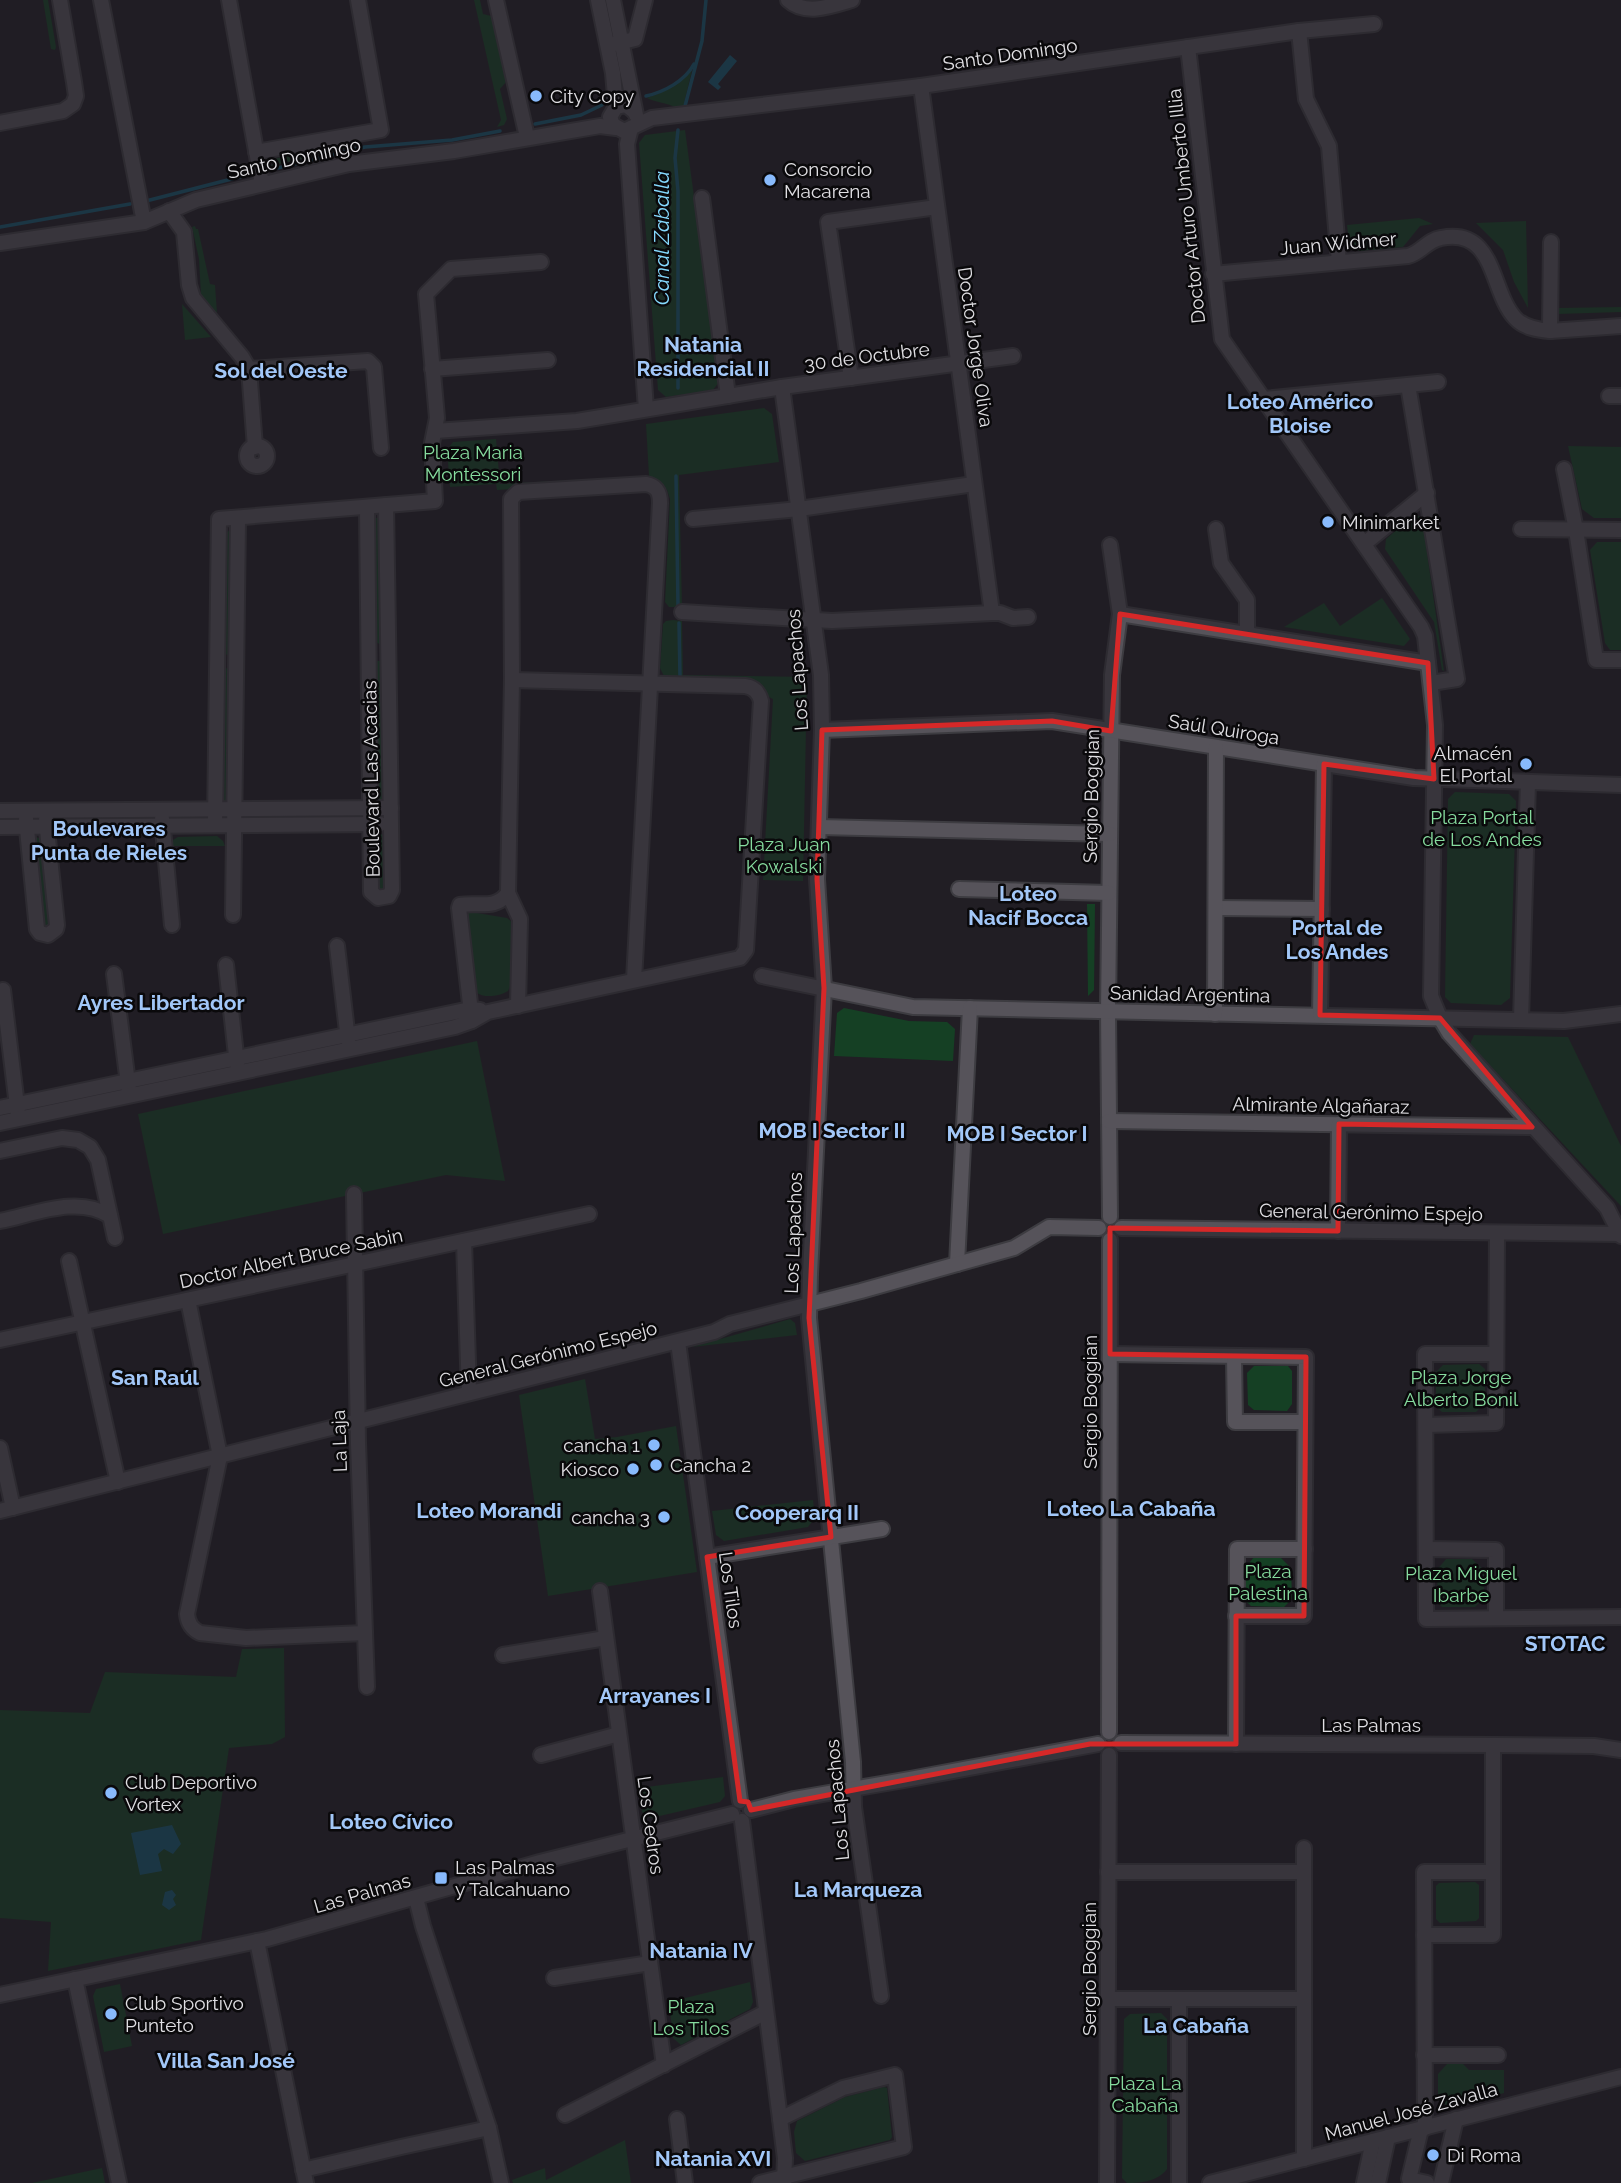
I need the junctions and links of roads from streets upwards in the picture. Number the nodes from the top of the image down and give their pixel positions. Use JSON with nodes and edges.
{"nodes":[{"id":1,"x":60,"y":0,"type":"edge"},
{"id":2,"x":100,"y":0,"type":"edge"},
{"id":3,"x":229,"y":0,"type":"edge"},
{"id":4,"x":358,"y":0,"type":"edge"},
{"id":5,"x":496,"y":0,"type":"edge"},
{"id":6,"x":598,"y":0,"type":"edge"},
{"id":7,"x":613,"y":0,"type":"edge"},
{"id":8,"x":645,"y":0,"type":"edge"},
{"id":9,"x":788,"y":0,"type":"edge"},
{"id":10,"x":852,"y":0,"type":"edge"},
{"id":11,"x":1374,"y":24,"type":"dead end"},
{"id":12,"x":1299,"y":31,"type":"junction"},
{"id":13,"x":614,"y":45,"type":"junction"},
{"id":14,"x":1188,"y":47,"type":"junction"},
{"id":15,"x":921,"y":86,"type":"junction"},
{"id":16,"x":614,"y":110,"type":"junction"},
{"id":17,"x":0,"y":123,"type":"edge"},
{"id":18,"x":628,"y":123,"type":"junction"},
{"id":19,"x":600,"y":126,"type":"junction"},
{"id":20,"x":527,"y":137,"type":"junction"},
{"id":21,"x":256,"y":152,"type":"junction"},
{"id":22,"x":262,"y":184,"type":"junction"},
{"id":23,"x":702,"y":198,"type":"dead end"},
{"id":24,"x":937,"y":207,"type":"junction"},
{"id":25,"x":169,"y":212,"type":"junction"},
{"id":26,"x":145,"y":222,"type":"junction"},
{"id":27,"x":0,"y":243,"type":"edge"},
{"id":28,"x":1551,"y":243,"type":"dead end"},
{"id":29,"x":541,"y":262,"type":"dead end"},
{"id":30,"x":1339,"y":262,"type":"junction"},
{"id":31,"x":1213,"y":274,"type":"junction"},
{"id":32,"x":1621,"y":326,"type":"edge"},
{"id":33,"x":1550,"y":331,"type":"junction"},
{"id":34,"x":1013,"y":356,"type":"dead end"},
{"id":35,"x":548,"y":360,"type":"dead end"},
{"id":36,"x":958,"y":364,"type":"junction"},
{"id":37,"x":249,"y":369,"type":"junction"},
{"id":38,"x":432,"y":369,"type":"junction"},
{"id":39,"x":851,"y":377,"type":"junction"},
{"id":40,"x":1438,"y":382,"type":"dead end"},
{"id":41,"x":1408,"y":385,"type":"junction"},
{"id":42,"x":782,"y":387,"type":"junction"},
{"id":43,"x":728,"y":396,"type":"junction"},
{"id":44,"x":1264,"y":399,"type":"junction"},
{"id":45,"x":646,"y":409,"type":"junction"},
{"id":46,"x":435,"y":431,"type":"junction"},
{"id":47,"x":255,"y":447,"type":"dead end"},
{"id":48,"x":382,"y":448,"type":"dead end"},
{"id":49,"x":1564,"y":469,"type":"dead end"},
{"id":50,"x":974,"y":484,"type":"junction"},
{"id":51,"x":1427,"y":493,"type":"junction"},
{"id":52,"x":386,"y":505,"type":"junction"},
{"id":53,"x":367,"y":507,"type":"junction"},
{"id":54,"x":799,"y":509,"type":"junction"},
{"id":55,"x":238,"y":518,"type":"junction"},
{"id":56,"x":693,"y":519,"type":"dead end"},
{"id":57,"x":1216,"y":529,"type":"dead end"},
{"id":58,"x":1521,"y":530,"type":"dead end"},
{"id":59,"x":1576,"y":530,"type":"junction"},
{"id":60,"x":1621,"y":530,"type":"edge"},
{"id":61,"x":1364,"y":544,"type":"junction"},
{"id":62,"x":1110,"y":545,"type":"dead end"},
{"id":63,"x":682,"y":612,"type":"dead end"},
{"id":64,"x":992,"y":613,"type":"junction"},
{"id":65,"x":1120,"y":614,"type":"junction"},
{"id":66,"x":1028,"y":617,"type":"dead end"},
{"id":67,"x":814,"y":619,"type":"junction"},
{"id":68,"x":1247,"y":634,"type":"junction"},
{"id":69,"x":388,"y":653,"type":"junction"},
{"id":70,"x":369,"y":654,"type":"junction"},
{"id":71,"x":236,"y":659,"type":"junction"},
{"id":72,"x":218,"y":660,"type":"junction"},
{"id":73,"x":1621,"y":660,"type":"edge"},
{"id":74,"x":1428,"y":663,"type":"junction"},
{"id":75,"x":512,"y":680,"type":"junction"},
{"id":76,"x":650,"y":683,"type":"junction"},
{"id":77,"x":1431,"y":683,"type":"junction"},
{"id":78,"x":822,"y":730,"type":"junction"},
{"id":79,"x":1111,"y":731,"type":"junction"},
{"id":80,"x":1216,"y":747,"type":"junction"},
{"id":81,"x":1324,"y":764,"type":"junction"},
{"id":82,"x":1434,"y":779,"type":"junction"},
{"id":83,"x":1528,"y":782,"type":"junction"},
{"id":84,"x":1621,"y":785,"type":"edge"},
{"id":85,"x":0,"y":811,"type":"edge"},
{"id":86,"x":26,"y":811,"type":"junction"},
{"id":87,"x":45,"y":811,"type":"junction"},
{"id":88,"x":370,"y":816,"type":"junction"},
{"id":89,"x":391,"y":816,"type":"junction"},
{"id":90,"x":162,"y":818,"type":"junction"},
{"id":91,"x":215,"y":818,"type":"junction"},
{"id":92,"x":234,"y":818,"type":"junction"},
{"id":93,"x":0,"y":827,"type":"edge"},
{"id":94,"x":27,"y":827,"type":"junction"},
{"id":95,"x":47,"y":827,"type":"junction"},
{"id":96,"x":819,"y":827,"type":"junction"},
{"id":97,"x":1110,"y":834,"type":"junction"},
{"id":98,"x":958,"y":889,"type":"dead end"},
{"id":99,"x":508,"y":893,"type":"junction"},
{"id":100,"x":1109,"y":893,"type":"junction"},
{"id":101,"x":1216,"y":908,"type":"junction"},
{"id":102,"x":1322,"y":909,"type":"junction"},
{"id":103,"x":233,"y":915,"type":"dead end"},
{"id":104,"x":172,"y":925,"type":"dead end"},
{"id":105,"x":337,"y":946,"type":"dead end"},
{"id":106,"x":226,"y":965,"type":"dead end"},
{"id":107,"x":114,"y":974,"type":"dead end"},
{"id":108,"x":762,"y":976,"type":"dead end"},
{"id":109,"x":634,"y":980,"type":"junction"},
{"id":110,"x":824,"y":988,"type":"junction"},
{"id":111,"x":3,"y":990,"type":"dead end"},
{"id":112,"x":518,"y":1006,"type":"junction"},
{"id":113,"x":970,"y":1008,"type":"junction"},
{"id":114,"x":1108,"y":1012,"type":"junction"},
{"id":115,"x":1215,"y":1014,"type":"junction"},
{"id":116,"x":1621,"y":1014,"type":"edge"},
{"id":117,"x":471,"y":1015,"type":"junction"},
{"id":118,"x":1320,"y":1015,"type":"junction"},
{"id":119,"x":1440,"y":1018,"type":"junction"},
{"id":120,"x":1521,"y":1020,"type":"junction"},
{"id":121,"x":348,"y":1041,"type":"junction"},
{"id":122,"x":237,"y":1065,"type":"junction"},
{"id":123,"x":129,"y":1089,"type":"junction"},
{"id":124,"x":0,"y":1108,"type":"edge"},
{"id":125,"x":18,"y":1112,"type":"junction"},
{"id":126,"x":1109,"y":1121,"type":"junction"},
{"id":127,"x":0,"y":1123,"type":"edge"},
{"id":128,"x":1339,"y":1124,"type":"junction"},
{"id":129,"x":1532,"y":1127,"type":"junction"},
{"id":130,"x":0,"y":1151,"type":"edge"},
{"id":131,"x":354,"y":1194,"type":"dead end"},
{"id":132,"x":589,"y":1214,"type":"dead end"},
{"id":133,"x":110,"y":1216,"type":"junction"},
{"id":134,"x":1110,"y":1217,"type":"junction"},
{"id":135,"x":0,"y":1221,"type":"edge"},
{"id":136,"x":1099,"y":1228,"type":"junction"},
{"id":137,"x":1121,"y":1228,"type":"junction"},
{"id":138,"x":1338,"y":1231,"type":"junction"},
{"id":139,"x":1497,"y":1233,"type":"junction"},
{"id":140,"x":1621,"y":1235,"type":"edge"},
{"id":141,"x":115,"y":1238,"type":"dead end"},
{"id":142,"x":1110,"y":1240,"type":"junction"},
{"id":143,"x":464,"y":1241,"type":"junction"},
{"id":144,"x":69,"y":1261,"type":"dead end"},
{"id":145,"x":355,"y":1264,"type":"junction"},
{"id":146,"x":957,"y":1264,"type":"junction"},
{"id":147,"x":188,"y":1300,"type":"junction"},
{"id":148,"x":810,"y":1304,"type":"junction"},
{"id":149,"x":82,"y":1322,"type":"junction"},
{"id":150,"x":0,"y":1340,"type":"edge"},
{"id":151,"x":678,"y":1342,"type":"junction"},
{"id":152,"x":1110,"y":1354,"type":"junction"},
{"id":153,"x":1496,"y":1354,"type":"junction"},
{"id":154,"x":1234,"y":1356,"type":"junction"},
{"id":155,"x":469,"y":1393,"type":"junction"},
{"id":156,"x":358,"y":1421,"type":"junction"},
{"id":157,"x":1306,"y":1422,"type":"junction"},
{"id":158,"x":1426,"y":1425,"type":"junction"},
{"id":159,"x":0,"y":1448,"type":"edge"},
{"id":160,"x":219,"y":1456,"type":"junction"},
{"id":161,"x":118,"y":1482,"type":"junction"},
{"id":162,"x":7,"y":1510,"type":"edge"},
{"id":163,"x":882,"y":1529,"type":"dead end"},
{"id":164,"x":831,"y":1537,"type":"junction"},
{"id":165,"x":1305,"y":1549,"type":"junction"},
{"id":166,"x":1426,"y":1549,"type":"junction"},
{"id":167,"x":707,"y":1557,"type":"junction"},
{"id":168,"x":600,"y":1591,"type":"dead end"},
{"id":169,"x":1236,"y":1616,"type":"junction"},
{"id":170,"x":1621,"y":1617,"type":"edge"},
{"id":171,"x":1496,"y":1618,"type":"junction"},
{"id":172,"x":365,"y":1633,"type":"junction"},
{"id":173,"x":606,"y":1638,"type":"junction"},
{"id":174,"x":503,"y":1655,"type":"dead end"},
{"id":175,"x":367,"y":1687,"type":"dead end"},
{"id":176,"x":1109,"y":1732,"type":"junction"},
{"id":177,"x":619,"y":1734,"type":"junction"},
{"id":178,"x":1121,"y":1743,"type":"junction"},
{"id":179,"x":1098,"y":1744,"type":"junction"},
{"id":180,"x":1236,"y":1744,"type":"junction"},
{"id":181,"x":1493,"y":1745,"type":"junction"},
{"id":182,"x":1621,"y":1750,"type":"edge"},
{"id":183,"x":541,"y":1755,"type":"dead end"},
{"id":184,"x":1109,"y":1755,"type":"junction"},
{"id":185,"x":854,"y":1789,"type":"junction"},
{"id":186,"x":741,"y":1811,"type":"junction"},
{"id":187,"x":633,"y":1839,"type":"junction"},
{"id":188,"x":1304,"y":1849,"type":"dead end"},
{"id":189,"x":1108,"y":1872,"type":"junction"},
{"id":190,"x":1304,"y":1872,"type":"junction"},
{"id":191,"x":1493,"y":1872,"type":"junction"},
{"id":192,"x":416,"y":1898,"type":"junction"},
{"id":193,"x":1424,"y":1936,"type":"junction"},
{"id":194,"x":257,"y":1941,"type":"junction"},
{"id":195,"x":650,"y":1963,"type":"junction"},
{"id":196,"x":554,"y":1978,"type":"dead end"},
{"id":197,"x":75,"y":1979,"type":"junction"},
{"id":198,"x":0,"y":1995,"type":"edge"},
{"id":199,"x":881,"y":1996,"type":"dead end"},
{"id":200,"x":1108,"y":1999,"type":"junction"},
{"id":201,"x":1179,"y":1999,"type":"junction"},
{"id":202,"x":1304,"y":1999,"type":"junction"},
{"id":203,"x":766,"y":2012,"type":"junction"},
{"id":204,"x":1424,"y":2055,"type":"junction"},
{"id":205,"x":1498,"y":2055,"type":"dead end"},
{"id":206,"x":664,"y":2065,"type":"junction"},
{"id":207,"x":1621,"y":2077,"type":"edge"},
{"id":208,"x":565,"y":2115,"type":"dead end"},
{"id":209,"x":677,"y":2119,"type":"dead end"},
{"id":210,"x":780,"y":2119,"type":"junction"},
{"id":211,"x":1456,"y":2119,"type":"junction"},
{"id":212,"x":489,"y":2128,"type":"junction"},
{"id":213,"x":1423,"y":2128,"type":"junction"},
{"id":214,"x":1388,"y":2137,"type":"junction"},
{"id":215,"x":1373,"y":2141,"type":"junction"},
{"id":216,"x":1304,"y":2159,"type":"junction"},
{"id":217,"x":304,"y":2177,"type":"edge"},
{"id":218,"x":784,"y":2180,"type":"edge"},
{"id":219,"x":1368,"y":2181,"type":"edge"},
{"id":220,"x":118,"y":2183,"type":"edge"},
{"id":221,"x":501,"y":2183,"type":"edge"},
{"id":222,"x":685,"y":2183,"type":"edge"},
{"id":223,"x":760,"y":2183,"type":"edge"},
{"id":224,"x":1107,"y":2183,"type":"edge"},
{"id":225,"x":1179,"y":2183,"type":"edge"},
{"id":226,"x":1210,"y":2183,"type":"edge"},
{"id":227,"x":1427,"y":2183,"type":"edge"},
{"id":228,"x":1441,"y":2183,"type":"edge"}],
"edges":[{"from":1,"to":17,"type":"street"},
{"from":2,"to":26,"type":"street"},
{"from":3,"to":21,"type":"street"},
{"from":4,"to":21,"type":"street"},
{"from":5,"to":20,"type":"street"},
{"from":6,"to":13,"type":"street"},
{"from":7,"to":13,"type":"street"},
{"from":8,"to":13,"type":"street"},
{"from":9,"to":10,"type":"street"},
{"from":11,"to":12,"type":"street","name":"Santo Domingo"},
{"from":12,"to":14,"type":"street","name":"Santo Domingo"},
{"from":12,"to":30,"type":"street"},
{"from":13,"to":16,"type":"street"},
{"from":13,"to":18,"type":"street"},
{"from":14,"to":15,"type":"street","name":"Santo Domingo"},
{"from":14,"to":31,"type":"street","name":"Doctor Arturo Umberto Illia"},
{"from":15,"to":18,"type":"street","name":"Santo Domingo"},
{"from":15,"to":24,"type":"street","name":"Doctor Jorge Oliva"},
{"from":16,"to":18,"type":"street"},
{"from":16,"to":18,"type":"street"},
{"from":16,"to":19,"type":"street"},
{"from":18,"to":19,"type":"street","name":"Santo Domingo"},
{"from":18,"to":45,"type":"street"},
{"from":19,"to":20,"type":"street","name":"Santo Domingo"},
{"from":20,"to":22,"type":"street","name":"Santo Domingo"},
{"from":21,"to":22,"type":"street"},
{"from":22,"to":25,"type":"street","name":"Santo Domingo"},
{"from":23,"to":43,"type":"street"},
{"from":24,"to":36,"type":"street","name":"Doctor Jorge Oliva"},
{"from":24,"to":39,"type":"street"},
{"from":25,"to":26,"type":"street","name":"Santo Domingo"},
{"from":25,"to":37,"type":"street"},
{"from":26,"to":27,"type":"street","name":"Santo Domingo"},
{"from":28,"to":33,"type":"street"},
{"from":29,"to":38,"type":"street"},
{"from":30,"to":31,"type":"street","name":"Juan Widmer"},
{"from":30,"to":33,"type":"street","name":"Juan Widmer"},
{"from":31,"to":44,"type":"street","name":"Doctor Arturo Umberto Illia"},
{"from":32,"to":33,"type":"street","name":"Juan Widmer"},
{"from":34,"to":36,"type":"street","name":"30 de Octubre"},
{"from":35,"to":38,"type":"street"},
{"from":36,"to":39,"type":"street","name":"30 de Octubre"},
{"from":36,"to":50,"type":"street","name":"Doctor Jorge Oliva"},
{"from":37,"to":47,"type":"street"},
{"from":37,"to":48,"type":"street"},
{"from":38,"to":46,"type":"street"},
{"from":39,"to":42,"type":"street","name":"30 de Octubre"},
{"from":40,"to":41,"type":"street"},
{"from":41,"to":44,"type":"street"},
{"from":41,"to":51,"type":"street"},
{"from":42,"to":43,"type":"street","name":"30 de Octubre"},
{"from":42,"to":54,"type":"street","name":"Los Lapachos"},
{"from":43,"to":45,"type":"street","name":"30 de Octubre"},
{"from":44,"to":61,"type":"street","name":"Doctor Arturo Umberto Illia"},
{"from":45,"to":46,"type":"street","name":"30 de Octubre"},
{"from":46,"to":52,"type":"street"},
{"from":49,"to":59,"type":"street"},
{"from":50,"to":54,"type":"street"},
{"from":50,"to":64,"type":"street","name":"Doctor Jorge Oliva"},
{"from":51,"to":61,"type":"street"},
{"from":51,"to":77,"type":"street"},
{"from":52,"to":53,"type":"street"},
{"from":52,"to":69,"type":"street","name":"Boulevard Las Acacias"},
{"from":53,"to":55,"type":"street"},
{"from":53,"to":70,"type":"street","name":"Boulevard Las Acacias"},
{"from":54,"to":56,"type":"street"},
{"from":54,"to":67,"type":"street","name":"Los Lapachos"},
{"from":55,"to":71,"type":"street"},
{"from":55,"to":72,"type":"street"},
{"from":57,"to":68,"type":"street"},
{"from":58,"to":59,"type":"street"},
{"from":59,"to":60,"type":"street"},
{"from":59,"to":73,"type":"street"},
{"from":61,"to":74,"type":"street","name":"Doctor Arturo Umberto Illia"},
{"from":62,"to":65,"type":"street","name":"Sergio Boggian"},
{"from":63,"to":67,"type":"street"},
{"from":64,"to":66,"type":"street"},
{"from":64,"to":67,"type":"street"},
{"from":65,"to":68,"type":"street"},
{"from":65,"to":79,"type":"street","name":"Sergio Boggian"},
{"from":67,"to":78,"type":"street","name":"Los Lapachos"},
{"from":68,"to":74,"type":"street"},
{"from":69,"to":70,"type":"street"},
{"from":69,"to":89,"type":"street","name":"Boulevard Las Acacias"},
{"from":70,"to":88,"type":"street","name":"Boulevard Las Acacias"},
{"from":71,"to":72,"type":"street"},
{"from":71,"to":92,"type":"street"},
{"from":72,"to":91,"type":"street"},
{"from":74,"to":77,"type":"street","name":"Doctor Arturo Umberto Illia"},
{"from":75,"to":76,"type":"street"},
{"from":75,"to":76,"type":"street"},
{"from":75,"to":99,"type":"street"},
{"from":76,"to":109,"type":"street"},
{"from":76,"to":109,"type":"street"},
{"from":77,"to":82,"type":"street","name":"Doctor Arturo Umberto Illia"},
{"from":78,"to":79,"type":"street","name":"Saúl Quiroga"},
{"from":78,"to":96,"type":"street","name":"Los Lapachos"},
{"from":79,"to":80,"type":"street","name":"Saúl Quiroga"},
{"from":79,"to":97,"type":"street","name":"Sergio Boggian"},
{"from":80,"to":81,"type":"street","name":"Saúl Quiroga"},
{"from":80,"to":101,"type":"street"},
{"from":81,"to":82,"type":"street","name":"Saúl Quiroga"},
{"from":81,"to":102,"type":"street"},
{"from":82,"to":83,"type":"street","name":"Saúl Quiroga"},
{"from":82,"to":119,"type":"street","name":"Doctor Arturo Umberto Illia"},
{"from":83,"to":84,"type":"street","name":"Saúl Quiroga"},
{"from":83,"to":120,"type":"street"},
{"from":85,"to":86,"type":"street"},
{"from":86,"to":87,"type":"street"},
{"from":86,"to":94,"type":"street"},
{"from":87,"to":90,"type":"street"},
{"from":87,"to":95,"type":"street"},
{"from":88,"to":89,"type":"street"},
{"from":88,"to":89,"type":"street","name":"Boulevard Las Acacias"},
{"from":88,"to":92,"type":"street"},
{"from":90,"to":91,"type":"street"},
{"from":90,"to":95,"type":"street"},
{"from":90,"to":104,"type":"street"},
{"from":91,"to":92,"type":"street"},
{"from":92,"to":103,"type":"street"},
{"from":93,"to":94,"type":"street"},
{"from":94,"to":95,"type":"street"},
{"from":94,"to":95,"type":"street"},
{"from":96,"to":97,"type":"street"},
{"from":96,"to":110,"type":"street","name":"Los Lapachos"},
{"from":97,"to":100,"type":"street","name":"Sergio Boggian"},
{"from":98,"to":100,"type":"street"},
{"from":99,"to":112,"type":"street"},
{"from":99,"to":117,"type":"street"},
{"from":100,"to":114,"type":"street","name":"Sergio Boggian"},
{"from":101,"to":102,"type":"street"},
{"from":101,"to":115,"type":"street"},
{"from":102,"to":118,"type":"street"},
{"from":105,"to":121,"type":"street"},
{"from":106,"to":122,"type":"street"},
{"from":107,"to":123,"type":"street"},
{"from":108,"to":110,"type":"street","name":"Sanidad Argentina"},
{"from":109,"to":112,"type":"street"},
{"from":110,"to":113,"type":"street","name":"Sanidad Argentina"},
{"from":110,"to":148,"type":"street","name":"Los Lapachos"},
{"from":111,"to":125,"type":"street"},
{"from":112,"to":117,"type":"street"},
{"from":113,"to":114,"type":"street","name":"Sanidad Argentina"},
{"from":113,"to":146,"type":"street"},
{"from":114,"to":115,"type":"street","name":"Sanidad Argentina"},
{"from":114,"to":126,"type":"street","name":"Sergio Boggian"},
{"from":115,"to":118,"type":"street","name":"Sanidad Argentina"},
{"from":116,"to":120,"type":"street","name":"Sanidad Argentina"},
{"from":117,"to":121,"type":"street"},
{"from":118,"to":119,"type":"street","name":"Sanidad Argentina"},
{"from":119,"to":120,"type":"street","name":"Sanidad Argentina"},
{"from":119,"to":129,"type":"street","name":"Doctor Arturo Umberto Illia"},
{"from":121,"to":122,"type":"street"},
{"from":122,"to":123,"type":"street"},
{"from":123,"to":125,"type":"street"},
{"from":124,"to":125,"type":"street"},
{"from":125,"to":127,"type":"street"},
{"from":126,"to":128,"type":"street","name":"Almirante Algañaraz"},
{"from":126,"to":134,"type":"street","name":"Sergio Boggian"},
{"from":128,"to":129,"type":"street","name":"Almirante Algañaraz"},
{"from":128,"to":138,"type":"street"},
{"from":129,"to":140,"type":"street","name":"Doctor Arturo Umberto Illia"},
{"from":130,"to":133,"type":"street"},
{"from":131,"to":145,"type":"street","name":"La Laja"},
{"from":132,"to":143,"type":"street","name":"Doctor Albert Bruce Sabin"},
{"from":133,"to":135,"type":"street"},
{"from":133,"to":141,"type":"street"},
{"from":134,"to":136,"type":"street"},
{"from":134,"to":137,"type":"street"},
{"from":136,"to":142,"type":"street"},
{"from":136,"to":146,"type":"street","name":"General Gerónimo Espejo"},
{"from":137,"to":138,"type":"street","name":"General Gerónimo Espejo"},
{"from":137,"to":142,"type":"street"},
{"from":138,"to":139,"type":"street","name":"General Gerónimo Espejo"},
{"from":139,"to":140,"type":"street","name":"General Gerónimo Espejo"},
{"from":139,"to":153,"type":"street"},
{"from":142,"to":152,"type":"street","name":"Sergio Boggian"},
{"from":143,"to":145,"type":"street","name":"Doctor Albert Bruce Sabin"},
{"from":143,"to":155,"type":"street"},
{"from":144,"to":149,"type":"street"},
{"from":145,"to":147,"type":"street","name":"Doctor Albert Bruce Sabin"},
{"from":145,"to":156,"type":"street","name":"La Laja"},
{"from":146,"to":148,"type":"street","name":"General Gerónimo Espejo"},
{"from":147,"to":149,"type":"street","name":"Doctor Albert Bruce Sabin"},
{"from":147,"to":160,"type":"street"},
{"from":148,"to":151,"type":"street","name":"General Gerónimo Espejo"},
{"from":148,"to":164,"type":"street","name":"Los Lapachos"},
{"from":149,"to":150,"type":"street","name":"Doctor Albert Bruce Sabin"},
{"from":149,"to":161,"type":"street"},
{"from":151,"to":155,"type":"street","name":"General Gerónimo Espejo"},
{"from":151,"to":167,"type":"street","name":"Los Tilos"},
{"from":152,"to":154,"type":"street"},
{"from":152,"to":176,"type":"street","name":"Sergio Boggian"},
{"from":153,"to":158,"type":"street"},
{"from":153,"to":158,"type":"street"},
{"from":154,"to":157,"type":"street"},
{"from":154,"to":157,"type":"street"},
{"from":155,"to":156,"type":"street","name":"General Gerónimo Espejo"},
{"from":156,"to":160,"type":"street","name":"General Gerónimo Espejo"},
{"from":156,"to":172,"type":"street","name":"La Laja"},
{"from":157,"to":165,"type":"street"},
{"from":158,"to":166,"type":"street"},
{"from":159,"to":162,"type":"street"},
{"from":160,"to":161,"type":"street","name":"General Gerónimo Espejo"},
{"from":160,"to":172,"type":"street"},
{"from":161,"to":162,"type":"street","name":"General Gerónimo Espejo"},
{"from":163,"to":164,"type":"street"},
{"from":164,"to":167,"type":"street"},
{"from":164,"to":185,"type":"street","name":"Los Lapachos"},
{"from":165,"to":169,"type":"street"},
{"from":165,"to":169,"type":"street"},
{"from":166,"to":171,"type":"street"},
{"from":166,"to":171,"type":"street"},
{"from":167,"to":186,"type":"street","name":"Los Tilos"},
{"from":168,"to":173,"type":"street","name":"Los Cedros"},
{"from":169,"to":180,"type":"street"},
{"from":170,"to":171,"type":"street"},
{"from":172,"to":175,"type":"street","name":"La Laja"},
{"from":173,"to":174,"type":"street"},
{"from":173,"to":177,"type":"street","name":"Los Cedros"},
{"from":176,"to":178,"type":"street"},
{"from":176,"to":179,"type":"street"},
{"from":177,"to":183,"type":"street"},
{"from":177,"to":187,"type":"street","name":"Los Cedros"},
{"from":178,"to":180,"type":"street","name":"Las Palmas"},
{"from":178,"to":184,"type":"street"},
{"from":179,"to":184,"type":"street"},
{"from":179,"to":185,"type":"street","name":"Las Palmas"},
{"from":180,"to":181,"type":"street","name":"Las Palmas"},
{"from":181,"to":182,"type":"street","name":"Las Palmas"},
{"from":181,"to":191,"type":"street"},
{"from":184,"to":189,"type":"street","name":"Sergio Boggian"},
{"from":185,"to":186,"type":"street","name":"Las Palmas"},
{"from":185,"to":199,"type":"street","name":"Los Lapachos"},
{"from":186,"to":187,"type":"street","name":"Las Palmas"},
{"from":186,"to":203,"type":"street","name":"Los Tilos"},
{"from":187,"to":192,"type":"street","name":"Las Palmas"},
{"from":187,"to":195,"type":"street","name":"Los Cedros"},
{"from":188,"to":190,"type":"street"},
{"from":189,"to":190,"type":"street"},
{"from":189,"to":200,"type":"street","name":"Sergio Boggian"},
{"from":190,"to":202,"type":"street"},
{"from":191,"to":193,"type":"street"},
{"from":191,"to":193,"type":"street"},
{"from":192,"to":194,"type":"street","name":"Las Palmas"},
{"from":192,"to":212,"type":"street"},
{"from":193,"to":204,"type":"street"},
{"from":194,"to":197,"type":"street","name":"Las Palmas"},
{"from":194,"to":217,"type":"street"},
{"from":195,"to":196,"type":"street"},
{"from":195,"to":206,"type":"street","name":"Los Cedros"},
{"from":197,"to":198,"type":"street","name":"Las Palmas"},
{"from":197,"to":220,"type":"street"},
{"from":200,"to":201,"type":"street"},
{"from":200,"to":224,"type":"street","name":"Sergio Boggian"},
{"from":201,"to":202,"type":"street"},
{"from":201,"to":225,"type":"street"},
{"from":202,"to":216,"type":"street"},
{"from":203,"to":206,"type":"street"},
{"from":203,"to":210,"type":"street","name":"Los Tilos"},
{"from":204,"to":205,"type":"street"},
{"from":204,"to":213,"type":"street"},
{"from":206,"to":208,"type":"street"},
{"from":207,"to":211,"type":"street","name":"Manuel José Zavalla"},
{"from":209,"to":222,"type":"street"},
{"from":210,"to":218,"type":"street","name":"Los Tilos"},
{"from":210,"to":218,"type":"street"},
{"from":211,"to":213,"type":"street","name":"Manuel José Zavalla"},
{"from":211,"to":228,"type":"street"},
{"from":212,"to":217,"type":"street"},
{"from":212,"to":221,"type":"street"},
{"from":213,"to":214,"type":"street","name":"Manuel José Zavalla"},
{"from":213,"to":227,"type":"street"},
{"from":214,"to":215,"type":"street","name":"Manuel José Zavalla"},
{"from":214,"to":219,"type":"street"},
{"from":215,"to":216,"type":"street","name":"Manuel José Zavalla"},
{"from":215,"to":219,"type":"street"},
{"from":216,"to":226,"type":"street","name":"Manuel José Zavalla"},
{"from":218,"to":223,"type":"street"}]}
